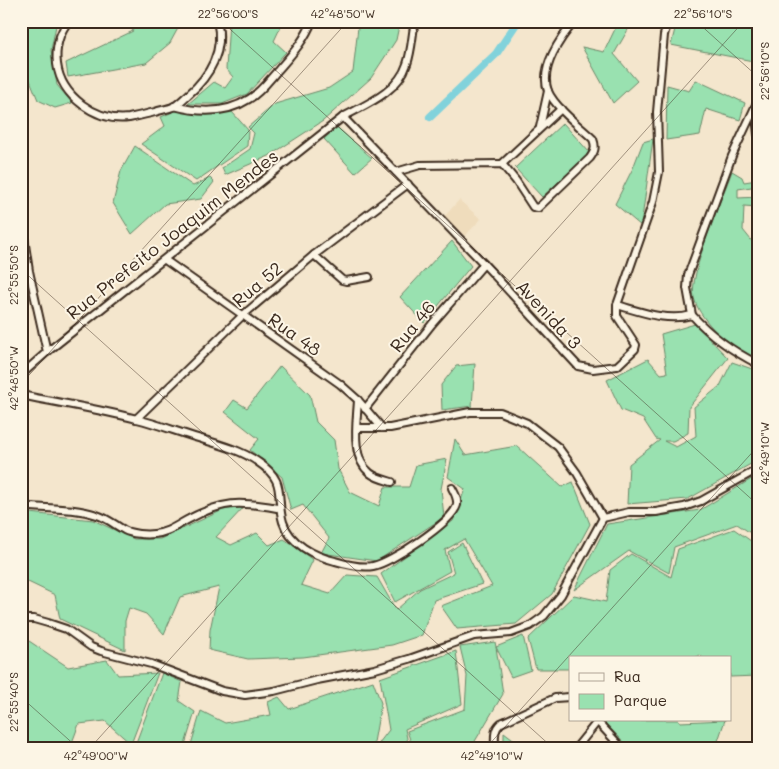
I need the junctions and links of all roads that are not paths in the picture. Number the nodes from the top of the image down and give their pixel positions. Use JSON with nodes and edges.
{"nodes":[{"id":1,"x":69,"y":21,"type":"edge"},
{"id":2,"x":217,"y":21,"type":"edge"},
{"id":3,"x":312,"y":21,"type":"edge"},
{"id":4,"x":415,"y":21,"type":"edge"},
{"id":5,"x":574,"y":21,"type":"edge"},
{"id":6,"x":668,"y":21,"type":"edge"},
{"id":7,"x":548,"y":91,"type":"junction"},
{"id":8,"x":756,"y":104,"type":"edge"},
{"id":9,"x":174,"y":106,"type":"junction"},
{"id":10,"x":562,"y":109,"type":"junction"},
{"id":11,"x":343,"y":118,"type":"junction"},
{"id":12,"x":540,"y":128,"type":"junction"},
{"id":13,"x":758,"y":134,"type":"edge"},
{"id":14,"x":21,"y":146,"type":"edge"},
{"id":15,"x":21,"y":161,"type":"edge"},
{"id":16,"x":502,"y":164,"type":"junction"},
{"id":17,"x":396,"y":172,"type":"junction"},
{"id":18,"x":408,"y":184,"type":"junction"},
{"id":19,"x":21,"y":218,"type":"edge"},
{"id":20,"x":314,"y":255,"type":"junction"},
{"id":21,"x":165,"y":260,"type":"junction"},
{"id":22,"x":484,"y":264,"type":"junction"},
{"id":23,"x":369,"y":277,"type":"dead end"},
{"id":24,"x":617,"y":305,"type":"junction"},
{"id":25,"x":692,"y":315,"type":"junction"},
{"id":26,"x":242,"y":316,"type":"junction"},
{"id":27,"x":47,"y":352,"type":"junction"},
{"id":28,"x":758,"y":364,"type":"edge"},
{"id":29,"x":21,"y":375,"type":"edge"},
{"id":30,"x":21,"y":395,"type":"edge"},
{"id":31,"x":358,"y":400,"type":"junction"},
{"id":32,"x":365,"y":409,"type":"junction"},
{"id":33,"x":136,"y":419,"type":"junction"},
{"id":34,"x":357,"y":428,"type":"junction"},
{"id":35,"x":382,"y":428,"type":"junction"},
{"id":36,"x":758,"y":468,"type":"edge"},
{"id":37,"x":392,"y":482,"type":"dead end"},
{"id":38,"x":452,"y":488,"type":"dead end"},
{"id":39,"x":21,"y":506,"type":"edge"},
{"id":40,"x":280,"y":507,"type":"junction"},
{"id":41,"x":603,"y":518,"type":"junction"},
{"id":42,"x":21,"y":619,"type":"edge"},
{"id":43,"x":569,"y":697,"type":"edge"},
{"id":44,"x":595,"y":722,"type":"edge"},
{"id":45,"x":597,"y":722,"type":"edge"},
{"id":46,"x":495,"y":748,"type":"edge"},
{"id":47,"x":576,"y":748,"type":"edge"},
{"id":48,"x":622,"y":748,"type":"edge"}],
"edges":[{"from":1,"to":9,"type":"street"},
{"from":2,"to":9,"type":"street"},
{"from":3,"to":9,"type":"street"},
{"from":4,"to":11,"type":"street","name":"Rua Prefeito Joaquim Mendes"},
{"from":5,"to":7,"type":"street"},
{"from":6,"to":24,"type":"street"},
{"from":7,"to":10,"type":"street"},
{"from":7,"to":12,"type":"street"},
{"from":8,"to":13,"type":"street"},
{"from":8,"to":25,"type":"street"},
{"from":10,"to":12,"type":"street"},
{"from":10,"to":16,"type":"street"},
{"from":11,"to":17,"type":"street","name":"Avenida 3"},
{"from":11,"to":21,"type":"street","name":"Rua Prefeito Joaquim Mendes"},
{"from":12,"to":16,"type":"street"},
{"from":14,"to":15,"type":"street"},
{"from":16,"to":17,"type":"street"},
{"from":17,"to":18,"type":"street","name":"Avenida 3"},
{"from":18,"to":20,"type":"street","name":"Rua 52"},
{"from":18,"to":22,"type":"street","name":"Avenida 3"},
{"from":19,"to":27,"type":"street"},
{"from":20,"to":23,"type":"street"},
{"from":20,"to":26,"type":"street","name":"Rua 52"},
{"from":21,"to":26,"type":"street","name":"Rua 48"},
{"from":21,"to":27,"type":"street","name":"Rua Prefeito Joaquim Mendes"},
{"from":22,"to":24,"type":"street","name":"Avenida 3"},
{"from":22,"to":32,"type":"street","name":"Rua 46"},
{"from":24,"to":25,"type":"street"},
{"from":25,"to":28,"type":"street"},
{"from":26,"to":31,"type":"street","name":"Rua 48"},
{"from":26,"to":33,"type":"street","name":"Rua 52"},
{"from":27,"to":29,"type":"street","name":"Rua Prefeito Joaquim Mendes"},
{"from":30,"to":33,"type":"street"},
{"from":31,"to":32,"type":"street","name":"Rua 48"},
{"from":31,"to":34,"type":"street"},
{"from":32,"to":35,"type":"street","name":"Rua 48"},
{"from":33,"to":40,"type":"street"},
{"from":34,"to":35,"type":"street"},
{"from":34,"to":37,"type":"street"},
{"from":35,"to":41,"type":"street"},
{"from":36,"to":41,"type":"street"},
{"from":38,"to":40,"type":"street"},
{"from":39,"to":40,"type":"street"},
{"from":41,"to":42,"type":"street"},
{"from":43,"to":46,"type":"street"},
{"from":44,"to":47,"type":"street"},
{"from":45,"to":48,"type":"street"}]}
